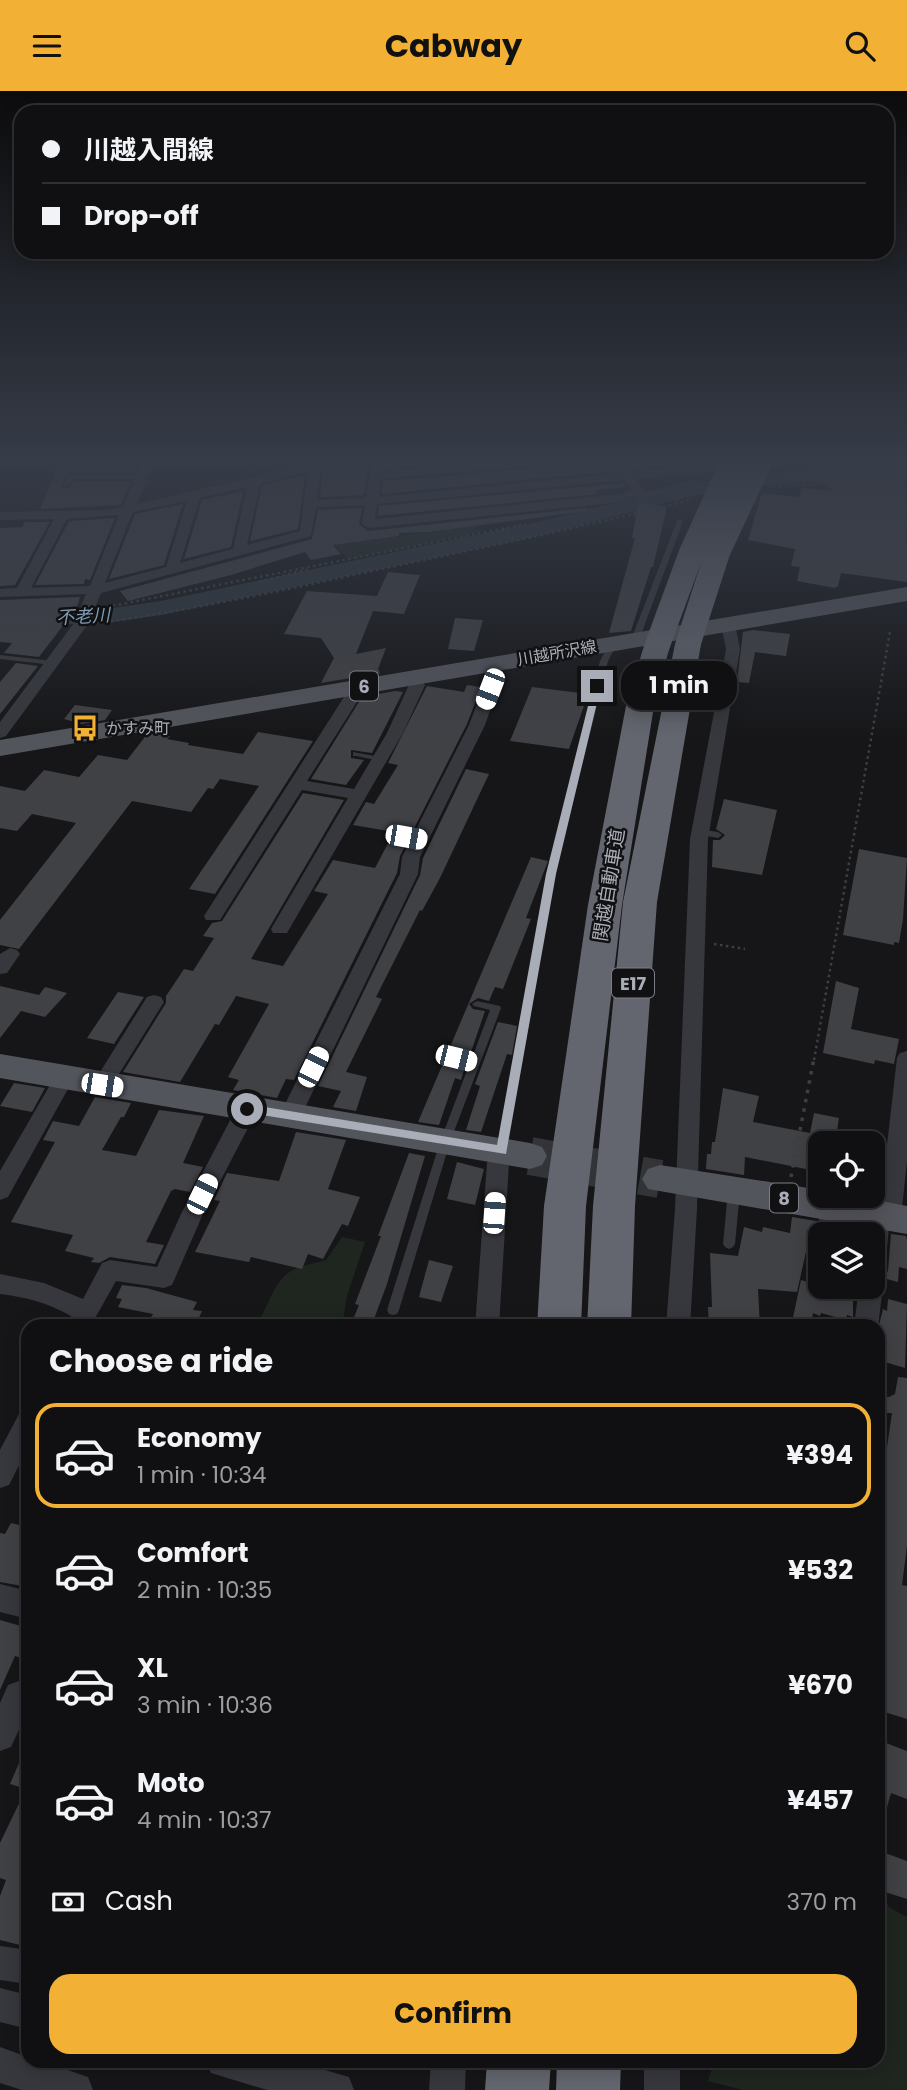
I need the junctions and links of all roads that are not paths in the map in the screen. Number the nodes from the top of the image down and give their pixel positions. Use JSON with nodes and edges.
{"nodes":[{"id":1,"x":41,"y":554,"type":"edge"},
{"id":2,"x":109,"y":554,"type":"edge"},
{"id":3,"x":176,"y":554,"type":"edge"},
{"id":4,"x":231,"y":554,"type":"edge"},
{"id":5,"x":671,"y":554,"type":"edge"},
{"id":6,"x":690,"y":554,"type":"edge"},
{"id":7,"x":716,"y":554,"type":"edge"},
{"id":8,"x":171,"y":571,"type":"junction"},
{"id":9,"x":95,"y":590,"type":"junction"},
{"id":10,"x":0,"y":593,"type":"edge"},
{"id":11,"x":21,"y":593,"type":"junction"},
{"id":12,"x":907,"y":593,"type":"edge"},
{"id":13,"x":728,"y":624,"type":"junction"},
{"id":14,"x":648,"y":644,"type":"junction"},
{"id":15,"x":0,"y":657,"type":"edge"},
{"id":16,"x":53,"y":663,"type":"junction"},
{"id":17,"x":492,"y":664,"type":"junction"},
{"id":18,"x":413,"y":678,"type":"junction"},
{"id":19,"x":352,"y":688,"type":"junction"},
{"id":20,"x":0,"y":733,"type":"edge"},
{"id":21,"x":0,"y":748,"type":"edge"},
{"id":22,"x":356,"y":754,"type":"dead end"},
{"id":23,"x":380,"y":759,"type":"junction"},
{"id":24,"x":298,"y":784,"type":"junction"},
{"id":25,"x":358,"y":795,"type":"junction"},
{"id":26,"x":213,"y":916,"type":"dead end"},
{"id":27,"x":280,"y":929,"type":"dead end"},
{"id":28,"x":154,"y":1002,"type":"dead end"},
{"id":29,"x":477,"y":1004,"type":"dead end"},
{"id":30,"x":456,"y":1058,"type":"dead end"},
{"id":31,"x":907,"y":1058,"type":"edge"},
{"id":32,"x":475,"y":1063,"type":"junction"},
{"id":33,"x":0,"y":1066,"type":"edge"},
{"id":34,"x":64,"y":1078,"type":"junction"},
{"id":35,"x":102,"y":1085,"type":"junction"},
{"id":36,"x":247,"y":1109,"type":"junction"},
{"id":37,"x":290,"y":1115,"type":"junction"},
{"id":38,"x":445,"y":1142,"type":"junction"},
{"id":39,"x":516,"y":1154,"type":"junction"},
{"id":40,"x":674,"y":1182,"type":"junction"},
{"id":41,"x":734,"y":1190,"type":"junction"},
{"id":42,"x":0,"y":1191,"type":"edge"},
{"id":43,"x":892,"y":1217,"type":"edge"},
{"id":44,"x":825,"y":1220,"type":"edge"},
{"id":45,"x":885,"y":1235,"type":"edge"},
{"id":46,"x":729,"y":1244,"type":"dead end"},
{"id":47,"x":0,"y":1284,"type":"edge"},
{"id":48,"x":869,"y":1299,"type":"edge"},
{"id":49,"x":393,"y":1310,"type":"dead end"},
{"id":50,"x":81,"y":1319,"type":"edge"},
{"id":51,"x":488,"y":1319,"type":"edge"},
{"id":52,"x":559,"y":1319,"type":"edge"},
{"id":53,"x":609,"y":1319,"type":"edge"},
{"id":54,"x":679,"y":1319,"type":"edge"},
{"id":55,"x":867,"y":1319,"type":"edge"},
{"id":56,"x":21,"y":1431,"type":"edge"},
{"id":57,"x":7,"y":1448,"type":"edge"},
{"id":58,"x":0,"y":1476,"type":"edge"},
{"id":59,"x":0,"y":1598,"type":"edge"},
{"id":60,"x":21,"y":1603,"type":"edge"},
{"id":61,"x":19,"y":1696,"type":"dead end"},
{"id":62,"x":0,"y":1736,"type":"edge"},
{"id":63,"x":0,"y":1963,"type":"edge"},
{"id":64,"x":21,"y":1966,"type":"edge"},
{"id":65,"x":0,"y":2005,"type":"edge"},
{"id":66,"x":21,"y":2010,"type":"edge"},
{"id":67,"x":0,"y":2065,"type":"edge"},
{"id":68,"x":250,"y":2068,"type":"edge"},
{"id":69,"x":449,"y":2068,"type":"edge"},
{"id":70,"x":519,"y":2068,"type":"edge"},
{"id":71,"x":589,"y":2068,"type":"edge"},
{"id":72,"x":75,"y":2090,"type":"edge"},
{"id":73,"x":336,"y":2090,"type":"edge"},
{"id":74,"x":447,"y":2090,"type":"edge"},
{"id":75,"x":517,"y":2090,"type":"edge"},
{"id":76,"x":588,"y":2090,"type":"edge"}],
"edges":[{"from":1,"to":11,"type":"street"},
{"from":2,"to":9,"type":"street"},
{"from":3,"to":8,"type":"street"},
{"from":4,"to":8,"type":"street"},
{"from":5,"to":14,"type":"lane"},
{"from":6,"to":14,"type":"highway","name":"関越自動車道","number":"E17","bridge":true},
{"from":7,"to":14,"type":"highway","name":"関越自動車道","number":"E17","bridge":true},
{"from":8,"to":9,"type":"street"},
{"from":9,"to":11,"type":"street"},
{"from":9,"to":16,"type":"street"},
{"from":10,"to":11,"type":"street"},
{"from":12,"to":13,"type":"main road","name":"川越所沢線","number":"6"},
{"from":13,"to":14,"type":"main road","name":"川越所沢線","number":"6"},
{"from":13,"to":40,"type":"street"},
{"from":14,"to":17,"type":"main road","name":"川越所沢線","number":"6"},
{"from":14,"to":39,"type":"lane"},
{"from":14,"to":52,"type":"highway","name":"関越自動車道","number":"E17"},
{"from":14,"to":53,"type":"highway","name":"関越自動車道","number":"E17"},
{"from":15,"to":16,"type":"lane"},
{"from":16,"to":20,"type":"street"},
{"from":17,"to":18,"type":"main road","name":"川越所沢線","number":"6"},
{"from":17,"to":37,"type":"street"},
{"from":18,"to":19,"type":"main road","name":"川越所沢線","number":"6"},
{"from":18,"to":23,"type":"street"},
{"from":19,"to":21,"type":"main road","name":"川越所沢線","number":"6"},
{"from":19,"to":24,"type":"street"},
{"from":22,"to":23,"type":"lane"},
{"from":23,"to":25,"type":"street"},
{"from":24,"to":25,"type":"street"},
{"from":24,"to":26,"type":"street"},
{"from":25,"to":27,"type":"street"},
{"from":28,"to":35,"type":"street"},
{"from":29,"to":32,"type":"lane"},
{"from":30,"to":32,"type":"lane"},
{"from":31,"to":43,"type":"street"},
{"from":32,"to":38,"type":"lane"},
{"from":33,"to":34,"type":"main road"},
{"from":34,"to":35,"type":"main road"},
{"from":34,"to":42,"type":"street"},
{"from":35,"to":36,"type":"main road"},
{"from":36,"to":37,"type":"main road"},
{"from":36,"to":50,"type":"street"},
{"from":37,"to":38,"type":"main road"},
{"from":38,"to":39,"type":"main road"},
{"from":38,"to":49,"type":"lane"},
{"from":39,"to":51,"type":"street"},
{"from":40,"to":41,"type":"main road","number":"8"},
{"from":40,"to":54,"type":"street"},
{"from":41,"to":44,"type":"main road","number":"8"},
{"from":41,"to":46,"type":"lane"},
{"from":43,"to":44,"type":"main road","number":"8"},
{"from":43,"to":45,"type":"street"},
{"from":47,"to":50,"type":"street"},
{"from":48,"to":55,"type":"street"},
{"from":56,"to":57,"type":"street"},
{"from":57,"to":58,"type":"street"},
{"from":59,"to":60,"type":"street"},
{"from":61,"to":62,"type":"street"},
{"from":63,"to":64,"type":"street"},
{"from":65,"to":66,"type":"street"},
{"from":67,"to":72,"type":"street"},
{"from":68,"to":73,"type":"street"},
{"from":69,"to":74,"type":"street"},
{"from":70,"to":75,"type":"highway"},
{"from":71,"to":76,"type":"highway"}]}
